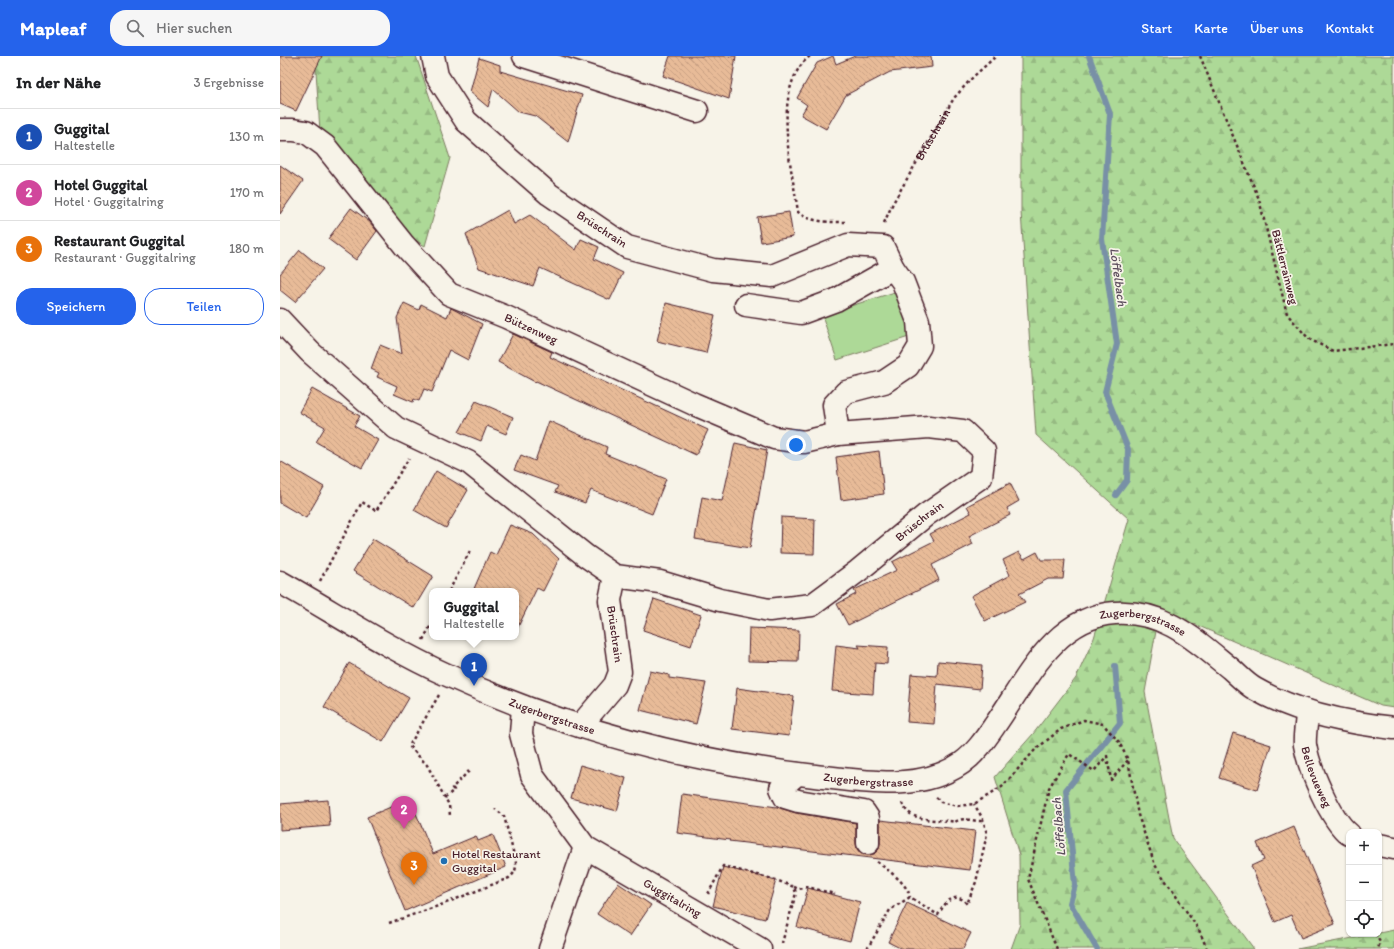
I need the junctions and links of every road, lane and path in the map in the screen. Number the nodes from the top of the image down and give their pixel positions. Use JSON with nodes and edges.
{"nodes":[{"id":1,"x":433,"y":56,"type":"edge"},
{"id":2,"x":524,"y":56,"type":"edge"},
{"id":3,"x":810,"y":56,"type":"edge"},
{"id":4,"x":996,"y":56,"type":"edge"},
{"id":5,"x":1200,"y":56,"type":"edge"},
{"id":6,"x":696,"y":111,"type":"dead end"},
{"id":7,"x":280,"y":130,"type":"edge"},
{"id":8,"x":847,"y":222,"type":"dead end"},
{"id":9,"x":876,"y":223,"type":"dead end"},
{"id":10,"x":893,"y":268,"type":"junction"},
{"id":11,"x":746,"y":305,"type":"dead end"},
{"id":12,"x":280,"y":320,"type":"edge"},
{"id":13,"x":1394,"y":344,"type":"edge"},
{"id":14,"x":838,"y":434,"type":"junction"},
{"id":15,"x":420,"y":440,"type":"junction"},
{"id":16,"x":471,"y":549,"type":"dead end"},
{"id":17,"x":615,"y":576,"type":"junction"},
{"id":18,"x":280,"y":582,"type":"edge"},
{"id":19,"x":451,"y":588,"type":"edge"},
{"id":20,"x":310,"y":599,"type":"junction"},
{"id":21,"x":429,"y":629,"type":"edge"},
{"id":22,"x":420,"y":646,"type":"dead end"},
{"id":23,"x":439,"y":695,"type":"dead end"},
{"id":24,"x":524,"y":707,"type":"junction"},
{"id":25,"x":1307,"y":711,"type":"junction"},
{"id":26,"x":580,"y":726,"type":"junction"},
{"id":27,"x":1394,"y":728,"type":"edge"},
{"id":28,"x":1128,"y":760,"type":"junction"},
{"id":29,"x":470,"y":771,"type":"dead end"},
{"id":30,"x":797,"y":774,"type":"junction"},
{"id":31,"x":921,"y":781,"type":"junction"},
{"id":32,"x":445,"y":798,"type":"junction"},
{"id":33,"x":901,"y":800,"type":"dead end"},
{"id":34,"x":974,"y":804,"type":"junction"},
{"id":35,"x":495,"y":809,"type":"dead end"},
{"id":36,"x":450,"y":816,"type":"dead end"},
{"id":37,"x":983,"y":821,"type":"junction"},
{"id":38,"x":1346,"y":830,"type":"edge"},
{"id":39,"x":868,"y":843,"type":"joint"},
{"id":40,"x":1382,"y":846,"type":"edge"},
{"id":41,"x":585,"y":847,"type":"junction"},
{"id":42,"x":1394,"y":848,"type":"edge"},
{"id":43,"x":794,"y":887,"type":"junction"},
{"id":44,"x":835,"y":894,"type":"dead end"},
{"id":45,"x":910,"y":897,"type":"junction"},
{"id":46,"x":698,"y":912,"type":"junction"},
{"id":47,"x":389,"y":923,"type":"dead end"},
{"id":48,"x":1377,"y":937,"type":"edge"},
{"id":49,"x":550,"y":949,"type":"edge"},
{"id":50,"x":760,"y":949,"type":"edge"},
{"id":51,"x":780,"y":949,"type":"edge"},
{"id":52,"x":867,"y":949,"type":"edge"},
{"id":53,"x":1057,"y":949,"type":"edge"},
{"id":54,"x":1207,"y":949,"type":"edge"},
{"id":55,"x":1378,"y":949,"type":"edge"}],
"edges":[{"from":1,"to":10,"type":"street","name":"Brüschrain"},
{"from":2,"to":6,"type":"street"},
{"from":3,"to":8,"type":"path"},
{"from":4,"to":9,"type":"path","name":"Brüschrain"},
{"from":5,"to":13,"type":"path","name":"Bättlerrainweg"},
{"from":7,"to":14,"type":"street","name":"Bützenweg"},
{"from":10,"to":11,"type":"street"},
{"from":10,"to":14,"type":"street","name":"Brüschrain"},
{"from":12,"to":15,"type":"street"},
{"from":14,"to":17,"type":"street","name":"Brüschrain"},
{"from":15,"to":17,"type":"street"},
{"from":15,"to":20,"type":"path"},
{"from":16,"to":19,"type":"path"},
{"from":17,"to":26,"type":"street","name":"Brüschrain"},
{"from":18,"to":20,"type":"street","name":"Zugerbergstrasse"},
{"from":20,"to":24,"type":"street","name":"Zugerbergstrasse"},
{"from":21,"to":22,"type":"path"},
{"from":23,"to":32,"type":"path"},
{"from":24,"to":26,"type":"street","name":"Zugerbergstrasse"},
{"from":24,"to":41,"type":"street","name":"Guggitalring"},
{"from":25,"to":27,"type":"street","name":"Zugerbergstrasse"},
{"from":25,"to":31,"type":"street","name":"Zugerbergstrasse"},
{"from":25,"to":38,"type":"street","name":"Bellevueweg"},
{"from":26,"to":30,"type":"street","name":"Zugerbergstrasse"},
{"from":28,"to":34,"type":"path"},
{"from":28,"to":53,"type":"path"},
{"from":28,"to":54,"type":"path"},
{"from":29,"to":32,"type":"path"},
{"from":30,"to":31,"type":"street","name":"Zugerbergstrasse"},
{"from":30,"to":39,"type":"street"},
{"from":31,"to":34,"type":"path"},
{"from":32,"to":36,"type":"path"},
{"from":33,"to":37,"type":"path"},
{"from":34,"to":37,"type":"path"},
{"from":35,"to":47,"type":"path"},
{"from":37,"to":45,"type":"path"},
{"from":39,"to":45,"type":"path"},
{"from":40,"to":42,"type":"street"},
{"from":41,"to":46,"type":"street","name":"Guggitalring"},
{"from":41,"to":49,"type":"street"},
{"from":43,"to":44,"type":"path"},
{"from":43,"to":46,"type":"path"},
{"from":43,"to":51,"type":"path"},
{"from":45,"to":52,"type":"path"},
{"from":46,"to":50,"type":"street","name":"Guggitalring"},
{"from":48,"to":55,"type":"path"}]}
